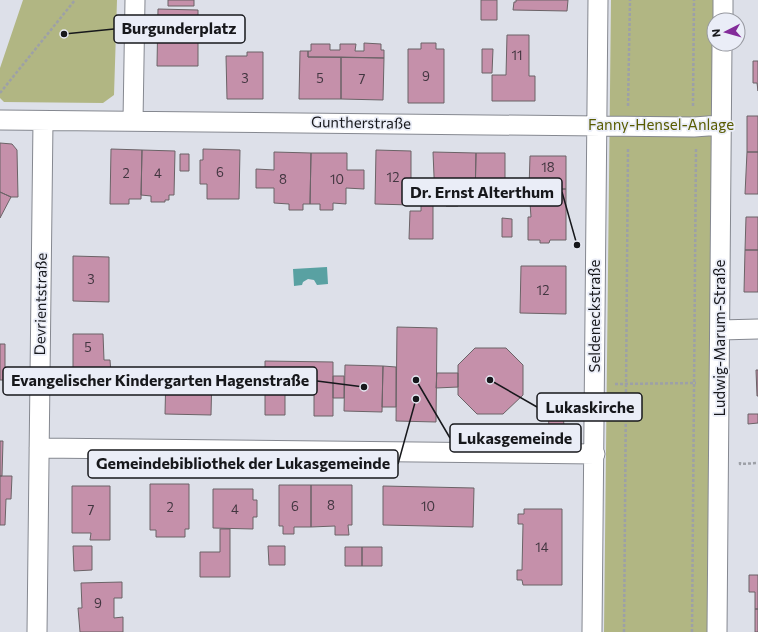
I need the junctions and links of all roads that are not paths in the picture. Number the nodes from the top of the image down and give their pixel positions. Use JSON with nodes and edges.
{"nodes":[{"id":1,"x":135,"y":0,"type":"edge"},
{"id":2,"x":598,"y":0,"type":"edge"},
{"id":3,"x":723,"y":0,"type":"edge"},
{"id":4,"x":723,"y":12,"type":"edge"},
{"id":5,"x":722,"y":52,"type":"edge"},
{"id":6,"x":0,"y":120,"type":"edge"},
{"id":7,"x":43,"y":121,"type":"junction"},
{"id":8,"x":133,"y":121,"type":"junction"},
{"id":9,"x":722,"y":125,"type":"junction"},
{"id":10,"x":596,"y":126,"type":"junction"},
{"id":11,"x":758,"y":328,"type":"edge"},
{"id":12,"x":720,"y":330,"type":"junction"},
{"id":13,"x":39,"y":448,"type":"junction"},
{"id":14,"x":595,"y":454,"type":"junction"},
{"id":15,"x":36,"y":632,"type":"edge"},
{"id":16,"x":592,"y":632,"type":"edge"},
{"id":17,"x":717,"y":632,"type":"edge"}],
"edges":[{"from":1,"to":8,"type":"street"},
{"from":2,"to":10,"type":"street","name":"Seldeneckstraße"},
{"from":3,"to":4,"type":"street"},
{"from":5,"to":9,"type":"street","name":"Ludwig-Marum-Straße"},
{"from":6,"to":7,"type":"street","name":"Guntherstraße"},
{"from":7,"to":8,"type":"street","name":"Guntherstraße"},
{"from":7,"to":13,"type":"street","name":"Devrientstraße"},
{"from":8,"to":10,"type":"street","name":"Guntherstraße"},
{"from":9,"to":10,"type":"street","name":"Guntherstraße"},
{"from":9,"to":12,"type":"street","name":"Ludwig-Marum-Straße"},
{"from":10,"to":14,"type":"street","name":"Seldeneckstraße"},
{"from":11,"to":12,"type":"street"},
{"from":12,"to":17,"type":"street","name":"Ludwig-Marum-Straße"},
{"from":13,"to":14,"type":"street"},
{"from":13,"to":15,"type":"street","name":"Devrientstraße"},
{"from":14,"to":16,"type":"street","name":"Seldeneckstraße"}]}
